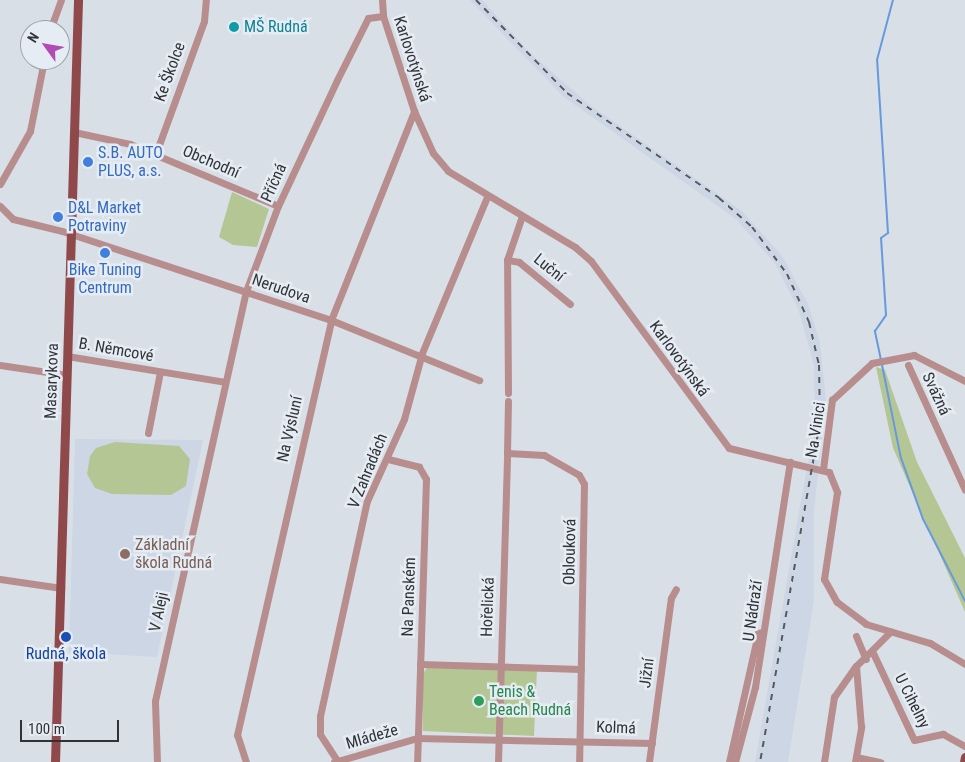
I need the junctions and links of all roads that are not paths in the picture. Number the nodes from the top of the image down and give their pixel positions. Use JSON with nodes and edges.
{"nodes":[{"id":1,"x":61,"y":0,"type":"edge"},
{"id":2,"x":78,"y":0,"type":"edge"},
{"id":3,"x":206,"y":0,"type":"edge"},
{"id":4,"x":382,"y":0,"type":"edge"},
{"id":5,"x":383,"y":16,"type":"junction"},
{"id":6,"x":54,"y":20,"type":"edge"},
{"id":7,"x":42,"y":70,"type":"edge"},
{"id":8,"x":414,"y":111,"type":"junction"},
{"id":9,"x":74,"y":132,"type":"junction"},
{"id":10,"x":156,"y":153,"type":"junction"},
{"id":11,"x":0,"y":184,"type":"edge"},
{"id":12,"x":488,"y":197,"type":"junction"},
{"id":13,"x":0,"y":206,"type":"edge"},
{"id":14,"x":278,"y":206,"type":"junction"},
{"id":15,"x":522,"y":216,"type":"junction"},
{"id":16,"x":71,"y":234,"type":"junction"},
{"id":17,"x":507,"y":260,"type":"junction"},
{"id":18,"x":246,"y":291,"type":"junction"},
{"id":19,"x":570,"y":304,"type":"dead end"},
{"id":20,"x":331,"y":320,"type":"junction"},
{"id":21,"x":422,"y":353,"type":"junction"},
{"id":22,"x":67,"y":356,"type":"junction"},
{"id":23,"x":0,"y":365,"type":"edge"},
{"id":24,"x":908,"y":365,"type":"dead end"},
{"id":25,"x":160,"y":372,"type":"junction"},
{"id":26,"x":67,"y":375,"type":"junction"},
{"id":27,"x":479,"y":380,"type":"dead end"},
{"id":28,"x":965,"y":381,"type":"edge"},
{"id":29,"x":225,"y":382,"type":"junction"},
{"id":30,"x":508,"y":393,"type":"dead end"},
{"id":31,"x":508,"y":401,"type":"dead end"},
{"id":32,"x":148,"y":433,"type":"dead end"},
{"id":33,"x":507,"y":453,"type":"junction"},
{"id":34,"x":388,"y":459,"type":"junction"},
{"id":35,"x":790,"y":462,"type":"junction"},
{"id":36,"x":823,"y":468,"type":"junction"},
{"id":37,"x":965,"y":490,"type":"edge"},
{"id":38,"x":0,"y":580,"type":"edge"},
{"id":39,"x":61,"y":588,"type":"junction"},
{"id":40,"x":676,"y":589,"type":"dead end"},
{"id":41,"x":892,"y":631,"type":"junction"},
{"id":42,"x":764,"y":632,"type":"junction"},
{"id":43,"x":856,"y":636,"type":"dead end"},
{"id":44,"x":873,"y":653,"type":"junction"},
{"id":45,"x":866,"y":659,"type":"junction"},
{"id":46,"x":420,"y":664,"type":"junction"},
{"id":47,"x":965,"y":664,"type":"edge"},
{"id":48,"x":500,"y":665,"type":"junction"},
{"id":49,"x":856,"y":666,"type":"junction"},
{"id":50,"x":581,"y":669,"type":"junction"},
{"id":51,"x":417,"y":738,"type":"junction"},
{"id":52,"x":498,"y":740,"type":"junction"},
{"id":53,"x":580,"y":741,"type":"junction"},
{"id":54,"x":652,"y":743,"type":"junction"},
{"id":55,"x":965,"y":746,"type":"edge"},
{"id":56,"x":965,"y":757,"type":"edge"},
{"id":57,"x":856,"y":760,"type":"edge"},
{"id":58,"x":55,"y":762,"type":"edge"},
{"id":59,"x":157,"y":762,"type":"edge"},
{"id":60,"x":246,"y":762,"type":"edge"},
{"id":61,"x":336,"y":762,"type":"edge"},
{"id":62,"x":417,"y":762,"type":"edge"},
{"id":63,"x":498,"y":762,"type":"edge"},
{"id":64,"x":579,"y":762,"type":"edge"},
{"id":65,"x":649,"y":762,"type":"edge"},
{"id":66,"x":729,"y":762,"type":"edge"},
{"id":67,"x":735,"y":762,"type":"edge"},
{"id":68,"x":824,"y":762,"type":"edge"},
{"id":69,"x":880,"y":762,"type":"edge"},
{"id":70,"x":964,"y":762,"type":"edge"}],
"edges":[{"from":1,"to":6,"type":"street"},
{"from":2,"to":9,"type":"main road","name":"Masarykova"},
{"from":3,"to":10,"type":"street","name":"Ke Školce"},
{"from":4,"to":5,"type":"street","name":"Karlovotýnská"},
{"from":5,"to":8,"type":"street","name":"Karlovotýnská"},
{"from":5,"to":14,"type":"street","name":"Příčná"},
{"from":7,"to":11,"type":"street"},
{"from":8,"to":12,"type":"street","name":"Karlovotýnská"},
{"from":8,"to":20,"type":"street","name":"Na Výsluní"},
{"from":9,"to":10,"type":"street","name":"Obchodní"},
{"from":9,"to":16,"type":"main road","name":"Masarykova"},
{"from":10,"to":14,"type":"street","name":"Obchodní"},
{"from":12,"to":15,"type":"street","name":"Karlovotýnská"},
{"from":12,"to":21,"type":"street","name":"V Zahradách"},
{"from":13,"to":16,"type":"street","name":"Nerudova"},
{"from":14,"to":18,"type":"street","name":"Příčná"},
{"from":15,"to":17,"type":"street"},
{"from":15,"to":35,"type":"street","name":"Karlovotýnská"},
{"from":16,"to":18,"type":"street","name":"Nerudova"},
{"from":16,"to":22,"type":"main road","name":"Masarykova"},
{"from":17,"to":19,"type":"street","name":"Luční"},
{"from":17,"to":30,"type":"street"},
{"from":18,"to":20,"type":"street","name":"Nerudova"},
{"from":18,"to":29,"type":"street","name":"Příčná"},
{"from":20,"to":21,"type":"street","name":"Nerudova"},
{"from":20,"to":60,"type":"street","name":"Na Výsluní"},
{"from":21,"to":27,"type":"street","name":"Nerudova"},
{"from":21,"to":34,"type":"street","name":"V Zahradách"},
{"from":22,"to":25,"type":"street","name":"B. Němcové"},
{"from":22,"to":26,"type":"main road","name":"Masarykova"},
{"from":23,"to":26,"type":"street"},
{"from":24,"to":37,"type":"street","name":"Svážná"},
{"from":25,"to":29,"type":"street","name":"B. Němcové"},
{"from":25,"to":32,"type":"street","name":"B. Němcové"},
{"from":26,"to":39,"type":"main road","name":"Masarykova"},
{"from":28,"to":36,"type":"street","name":"Na Vinici"},
{"from":29,"to":59,"type":"street","name":"V Aleji"},
{"from":31,"to":33,"type":"street"},
{"from":33,"to":48,"type":"street","name":"Hořelická"},
{"from":33,"to":50,"type":"street","name":"Oblouková"},
{"from":34,"to":46,"type":"street","name":"Na Panském"},
{"from":34,"to":61,"type":"street","name":"V Zahradách"},
{"from":35,"to":36,"type":"street","name":"Karlovotýnská"},
{"from":35,"to":42,"type":"street","name":"U Nádraží"},
{"from":36,"to":41,"type":"street"},
{"from":38,"to":39,"type":"street"},
{"from":39,"to":58,"type":"main road","name":"Masarykova"},
{"from":40,"to":54,"type":"street","name":"Jižní"},
{"from":41,"to":44,"type":"street"},
{"from":41,"to":47,"type":"street"},
{"from":42,"to":66,"type":"street"},
{"from":42,"to":67,"type":"street","name":"U Nádraží"},
{"from":43,"to":45,"type":"street"},
{"from":44,"to":45,"type":"street"},
{"from":44,"to":55,"type":"street","name":"U Cihelny"},
{"from":45,"to":49,"type":"street"},
{"from":46,"to":48,"type":"street"},
{"from":46,"to":51,"type":"street","name":"Na Panském"},
{"from":48,"to":50,"type":"street"},
{"from":48,"to":52,"type":"street","name":"Hořelická"},
{"from":49,"to":57,"type":"street"},
{"from":49,"to":68,"type":"street"},
{"from":50,"to":53,"type":"street","name":"Oblouková"},
{"from":51,"to":52,"type":"street","name":"Mládeže"},
{"from":51,"to":61,"type":"street","name":"Mládeže"},
{"from":51,"to":62,"type":"street","name":"Na Panském"},
{"from":52,"to":53,"type":"street","name":"Kolmá"},
{"from":52,"to":63,"type":"street","name":"Hořelická"},
{"from":53,"to":54,"type":"street","name":"Kolmá"},
{"from":53,"to":64,"type":"street","name":"Oblouková"},
{"from":54,"to":65,"type":"street","name":"Jižní"},
{"from":56,"to":70,"type":"main road"},
{"from":57,"to":69,"type":"street"}]}
